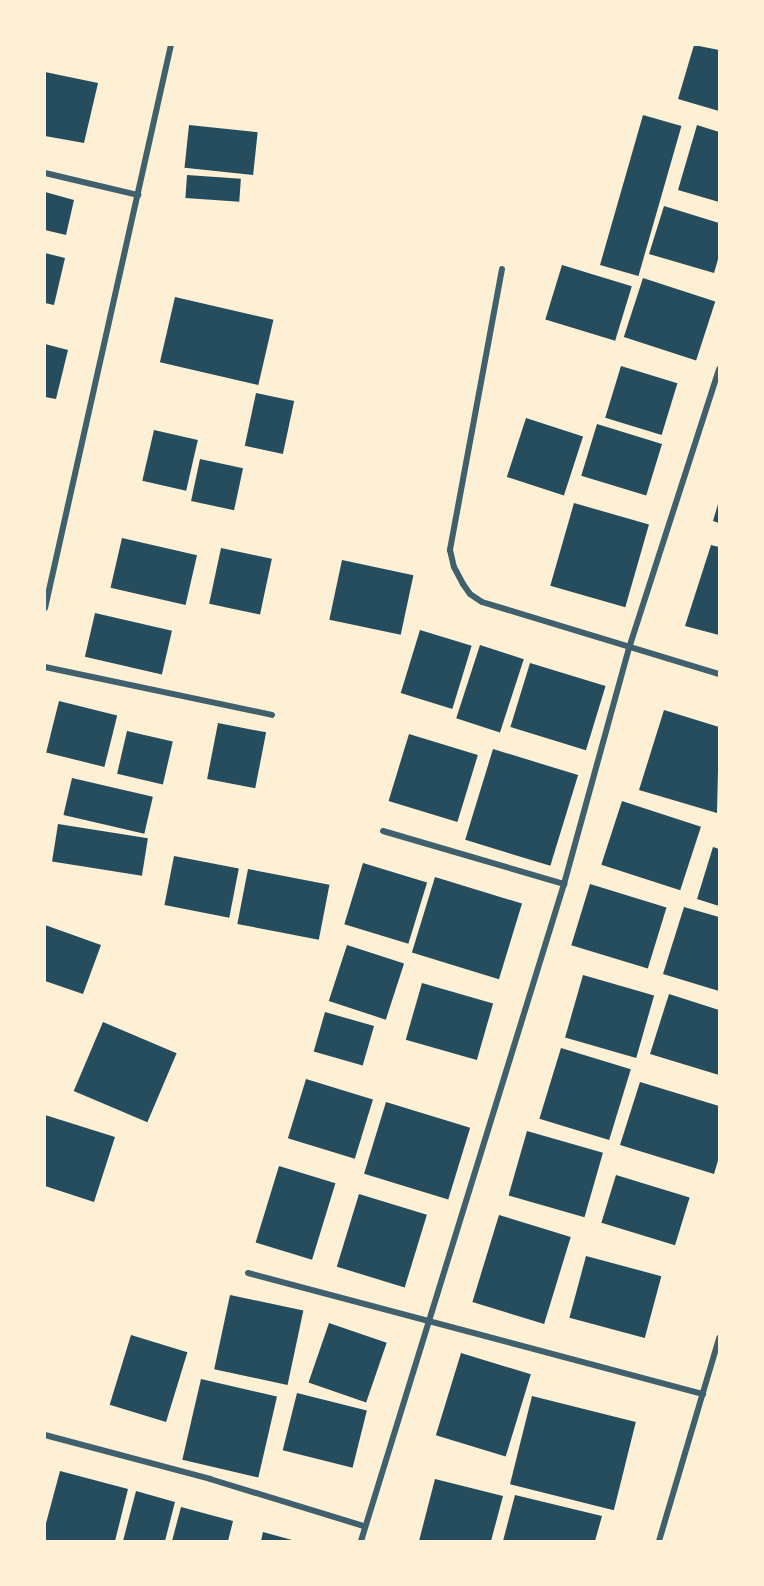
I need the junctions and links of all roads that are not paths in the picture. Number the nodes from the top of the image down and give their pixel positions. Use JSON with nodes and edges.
{"nodes":[{"id":1,"x":171,"y":45,"type":"edge"},
{"id":2,"x":45,"y":173,"type":"edge"},
{"id":3,"x":138,"y":195,"type":"junction"},
{"id":4,"x":502,"y":269,"type":"dead end"},
{"id":5,"x":719,"y":369,"type":"edge"},
{"id":6,"x":45,"y":608,"type":"edge"},
{"id":7,"x":629,"y":648,"type":"junction"},
{"id":8,"x":45,"y":667,"type":"edge"},
{"id":9,"x":719,"y":675,"type":"edge"},
{"id":10,"x":272,"y":715,"type":"dead end"},
{"id":11,"x":383,"y":831,"type":"dead end"},
{"id":12,"x":564,"y":884,"type":"junction"},
{"id":13,"x":248,"y":1273,"type":"dead end"},
{"id":14,"x":427,"y":1322,"type":"junction"},
{"id":15,"x":719,"y":1338,"type":"edge"},
{"id":16,"x":703,"y":1394,"type":"junction"},
{"id":17,"x":45,"y":1435,"type":"edge"},
{"id":18,"x":364,"y":1526,"type":"junction"},
{"id":19,"x":361,"y":1541,"type":"edge"},
{"id":20,"x":659,"y":1541,"type":"edge"}],
"edges":[{"from":1,"to":3,"type":"street"},
{"from":2,"to":3,"type":"street"},
{"from":3,"to":6,"type":"street"},
{"from":4,"to":7,"type":"street"},
{"from":5,"to":7,"type":"street"},
{"from":7,"to":9,"type":"street"},
{"from":7,"to":12,"type":"street"},
{"from":8,"to":10,"type":"street"},
{"from":11,"to":12,"type":"street"},
{"from":12,"to":14,"type":"street"},
{"from":13,"to":14,"type":"street"},
{"from":14,"to":16,"type":"street"},
{"from":14,"to":18,"type":"street"},
{"from":15,"to":16,"type":"street"},
{"from":16,"to":20,"type":"street"},
{"from":17,"to":18,"type":"street"},
{"from":18,"to":19,"type":"street"}]}
